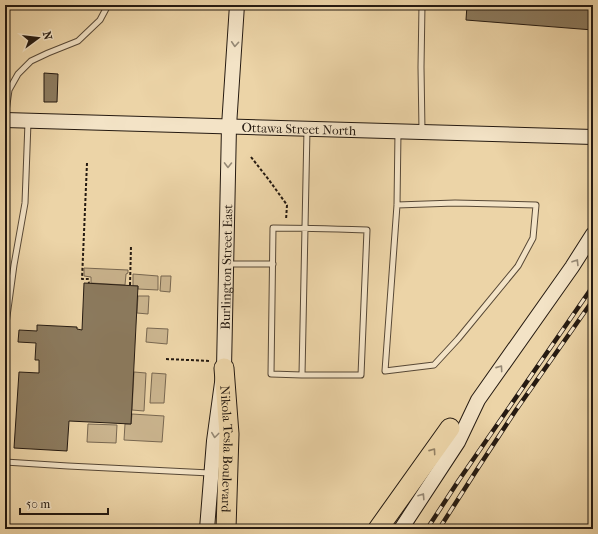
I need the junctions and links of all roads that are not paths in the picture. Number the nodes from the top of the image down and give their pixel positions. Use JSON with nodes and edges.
{"nodes":[{"id":1,"x":108,"y":5,"type":"edge"},
{"id":2,"x":237,"y":5,"type":"edge"},
{"id":3,"x":422,"y":5,"type":"edge"},
{"id":4,"x":5,"y":120,"type":"edge"},
{"id":5,"x":28,"y":121,"type":"junction"},
{"id":6,"x":229,"y":126,"type":"junction"},
{"id":7,"x":307,"y":128,"type":"junction"},
{"id":8,"x":398,"y":131,"type":"junction"},
{"id":9,"x":422,"y":132,"type":"junction"},
{"id":10,"x":593,"y":137,"type":"edge"},
{"id":11,"x":397,"y":205,"type":"junction"},
{"id":12,"x":305,"y":228,"type":"junction"},
{"id":13,"x":593,"y":234,"type":"edge"},
{"id":14,"x":226,"y":264,"type":"junction"},
{"id":15,"x":273,"y":264,"type":"junction"},
{"id":16,"x":5,"y":331,"type":"edge"},
{"id":17,"x":224,"y":365,"type":"junction"},
{"id":18,"x":302,"y":375,"type":"junction"},
{"id":19,"x":478,"y":400,"type":"junction"},
{"id":20,"x":450,"y":428,"type":"joint"},
{"id":21,"x":5,"y":462,"type":"edge"},
{"id":22,"x":211,"y":473,"type":"junction"},
{"id":23,"x":207,"y":529,"type":"edge"},
{"id":24,"x":226,"y":529,"type":"edge"},
{"id":25,"x":378,"y":529,"type":"edge"},
{"id":26,"x":400,"y":529,"type":"edge"}],
"edges":[{"from":1,"to":4,"type":"lane"},
{"from":2,"to":6,"type":"main road","name":"Burlington Street East","one_way":true},
{"from":3,"to":9,"type":"lane"},
{"from":4,"to":5,"type":"main road","name":"Ottawa Street North"},
{"from":5,"to":6,"type":"main road","name":"Ottawa Street North"},
{"from":5,"to":16,"type":"lane"},
{"from":6,"to":7,"type":"main road","name":"Ottawa Street North"},
{"from":6,"to":14,"type":"main road","name":"Burlington Street East","one_way":true},
{"from":7,"to":8,"type":"main road","name":"Ottawa Street North"},
{"from":7,"to":12,"type":"lane"},
{"from":8,"to":9,"type":"main road","name":"Ottawa Street North"},
{"from":8,"to":11,"type":"lane"},
{"from":9,"to":10,"type":"main road","name":"Ottawa Street North"},
{"from":11,"to":11,"type":"lane"},
{"from":12,"to":15,"type":"lane"},
{"from":12,"to":18,"type":"lane"},
{"from":12,"to":18,"type":"lane"},
{"from":19,"to":13,"type":"main road","one_way":true},
{"from":14,"to":15,"type":"lane"},
{"from":14,"to":17,"type":"main road","name":"Burlington Street East"},
{"from":15,"to":18,"type":"lane"},
{"from":17,"to":22,"type":"main road","name":"Burlington Street East","one_way":true},
{"from":17,"to":24,"type":"highway","name":"Nikola Tesla Boulevard"},
{"from":19,"to":20,"type":"main road"},
{"from":26,"to":19,"type":"main road","one_way":true},
{"from":25,"to":20,"type":"highway","one_way":true},
{"from":21,"to":22,"type":"lane"},
{"from":22,"to":23,"type":"main road","name":"Burlington Street East"}]}
